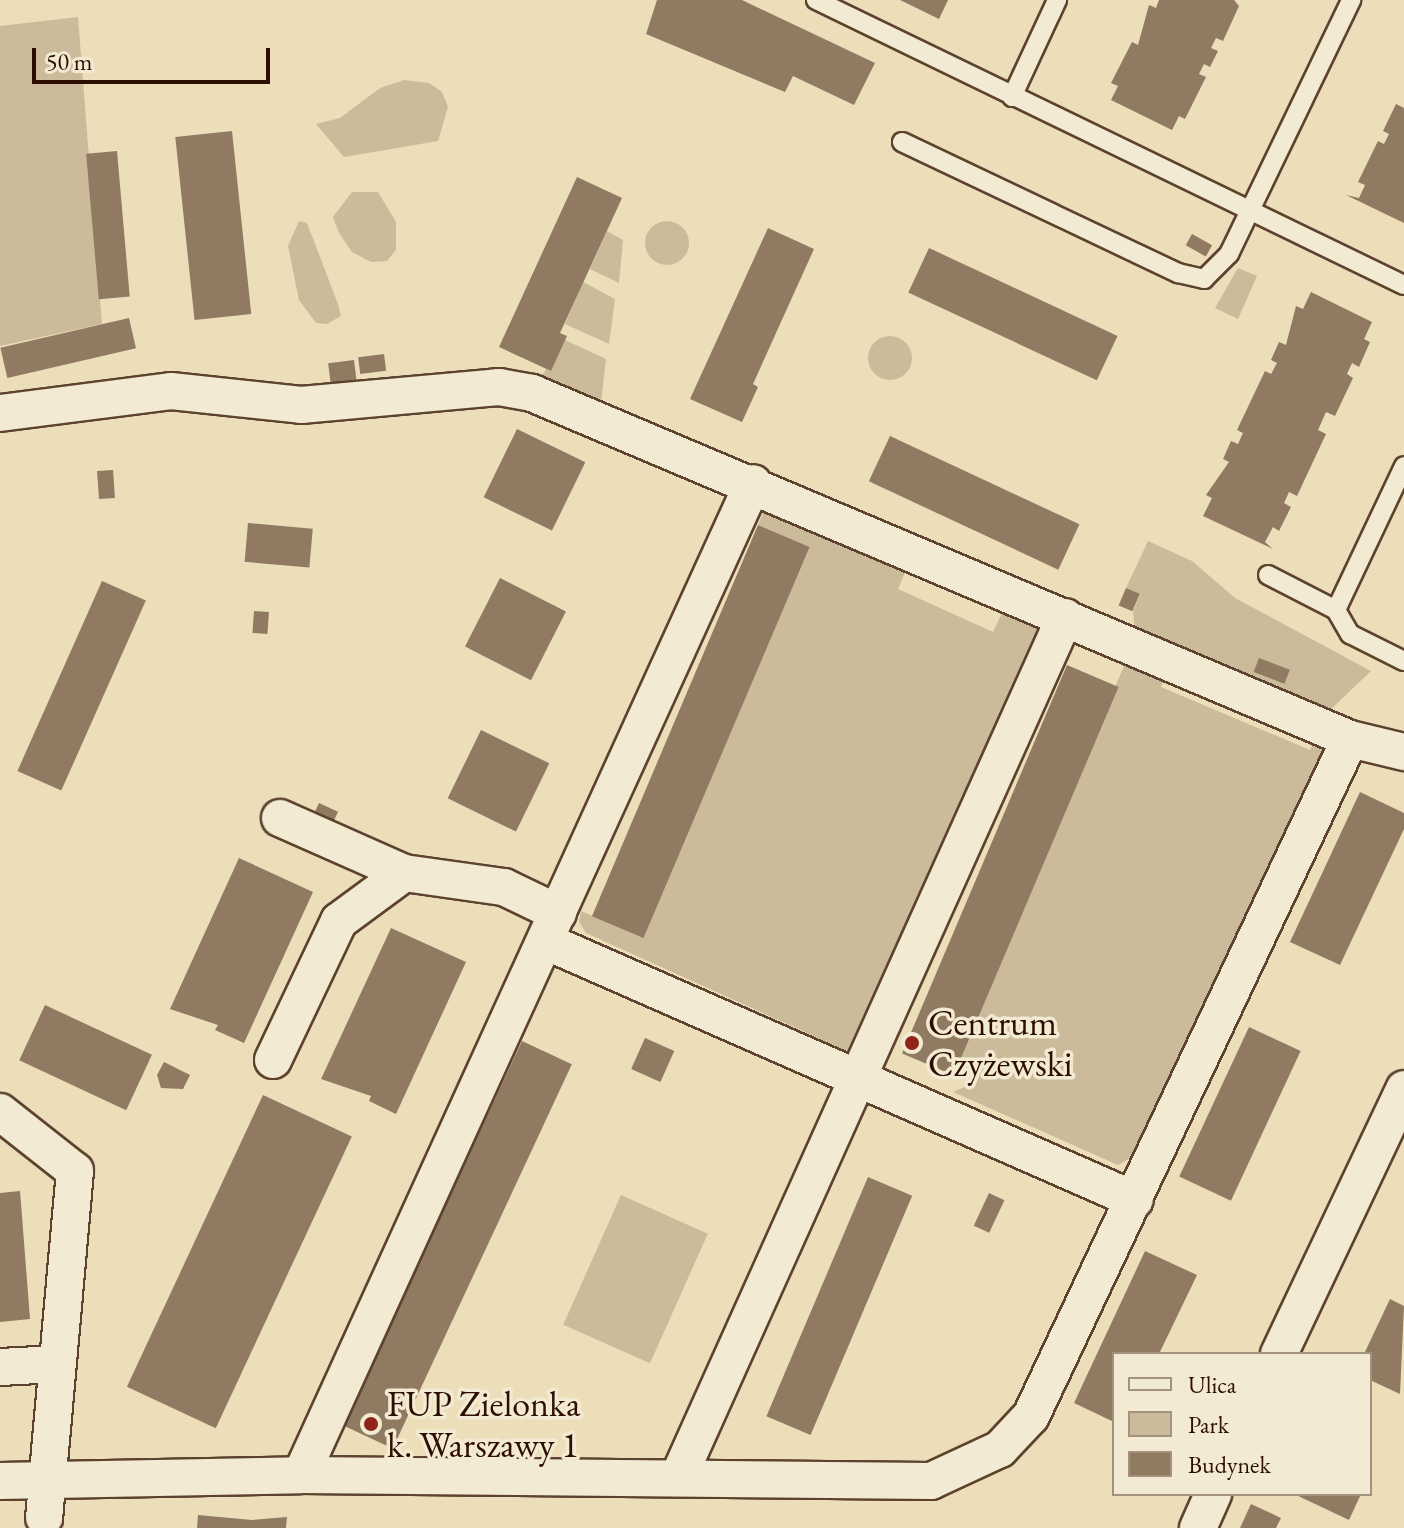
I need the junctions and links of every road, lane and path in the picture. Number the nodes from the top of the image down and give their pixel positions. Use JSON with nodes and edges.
{"nodes":[{"id":1,"x":816,"y":0,"type":"edge"},
{"id":2,"x":1057,"y":0,"type":"edge"},
{"id":3,"x":1351,"y":0,"type":"edge"},
{"id":4,"x":1012,"y":97,"type":"junction"},
{"id":5,"x":902,"y":142,"type":"dead end"},
{"id":6,"x":1250,"y":209,"type":"junction"},
{"id":7,"x":1404,"y":285,"type":"edge"},
{"id":8,"x":0,"y":413,"type":"edge"},
{"id":9,"x":1404,"y":466,"type":"edge"},
{"id":10,"x":753,"y":483,"type":"junction"},
{"id":11,"x":1268,"y":575,"type":"dead end"},
{"id":12,"x":1336,"y":610,"type":"junction"},
{"id":13,"x":1074,"y":621,"type":"junction"},
{"id":14,"x":1404,"y":661,"type":"edge"},
{"id":15,"x":1350,"y":739,"type":"junction"},
{"id":16,"x":1404,"y":752,"type":"edge"},
{"id":17,"x":280,"y":818,"type":"dead end"},
{"id":18,"x":404,"y":873,"type":"junction"},
{"id":19,"x":552,"y":927,"type":"junction"},
{"id":20,"x":273,"y":1060,"type":"dead end"},
{"id":21,"x":858,"y":1074,"type":"junction"},
{"id":22,"x":1404,"y":1089,"type":"edge"},
{"id":23,"x":0,"y":1112,"type":"edge"},
{"id":24,"x":1135,"y":1200,"type":"junction"},
{"id":25,"x":1280,"y":1352,"type":"edge"},
{"id":26,"x":57,"y":1364,"type":"junction"},
{"id":27,"x":0,"y":1367,"type":"edge"},
{"id":28,"x":301,"y":1475,"type":"junction"},
{"id":29,"x":47,"y":1477,"type":"junction"},
{"id":30,"x":678,"y":1478,"type":"junction"},
{"id":31,"x":0,"y":1481,"type":"edge"},
{"id":32,"x":1212,"y":1496,"type":"edge"},
{"id":33,"x":44,"y":1518,"type":"dead end"},
{"id":34,"x":1198,"y":1528,"type":"edge"}],
"edges":[{"from":1,"to":4,"type":"lane"},
{"from":2,"to":4,"type":"lane"},
{"from":3,"to":6,"type":"lane"},
{"from":4,"to":6,"type":"lane"},
{"from":5,"to":6,"type":"lane"},
{"from":6,"to":7,"type":"lane"},
{"from":8,"to":10,"type":"street"},
{"from":9,"to":12,"type":"lane"},
{"from":10,"to":13,"type":"street"},
{"from":10,"to":19,"type":"street"},
{"from":11,"to":12,"type":"lane"},
{"from":12,"to":14,"type":"lane"},
{"from":13,"to":15,"type":"street"},
{"from":13,"to":21,"type":"street"},
{"from":15,"to":16,"type":"street"},
{"from":15,"to":24,"type":"street"},
{"from":17,"to":18,"type":"street"},
{"from":18,"to":19,"type":"street"},
{"from":18,"to":20,"type":"street"},
{"from":19,"to":21,"type":"street"},
{"from":19,"to":28,"type":"street"},
{"from":21,"to":24,"type":"street"},
{"from":21,"to":30,"type":"street"},
{"from":22,"to":25,"type":"street"},
{"from":23,"to":26,"type":"street"},
{"from":24,"to":30,"type":"street"},
{"from":26,"to":27,"type":"street"},
{"from":26,"to":29,"type":"street"},
{"from":28,"to":29,"type":"street"},
{"from":28,"to":30,"type":"street"},
{"from":29,"to":31,"type":"street"},
{"from":29,"to":33,"type":"street"},
{"from":32,"to":34,"type":"street"}]}
